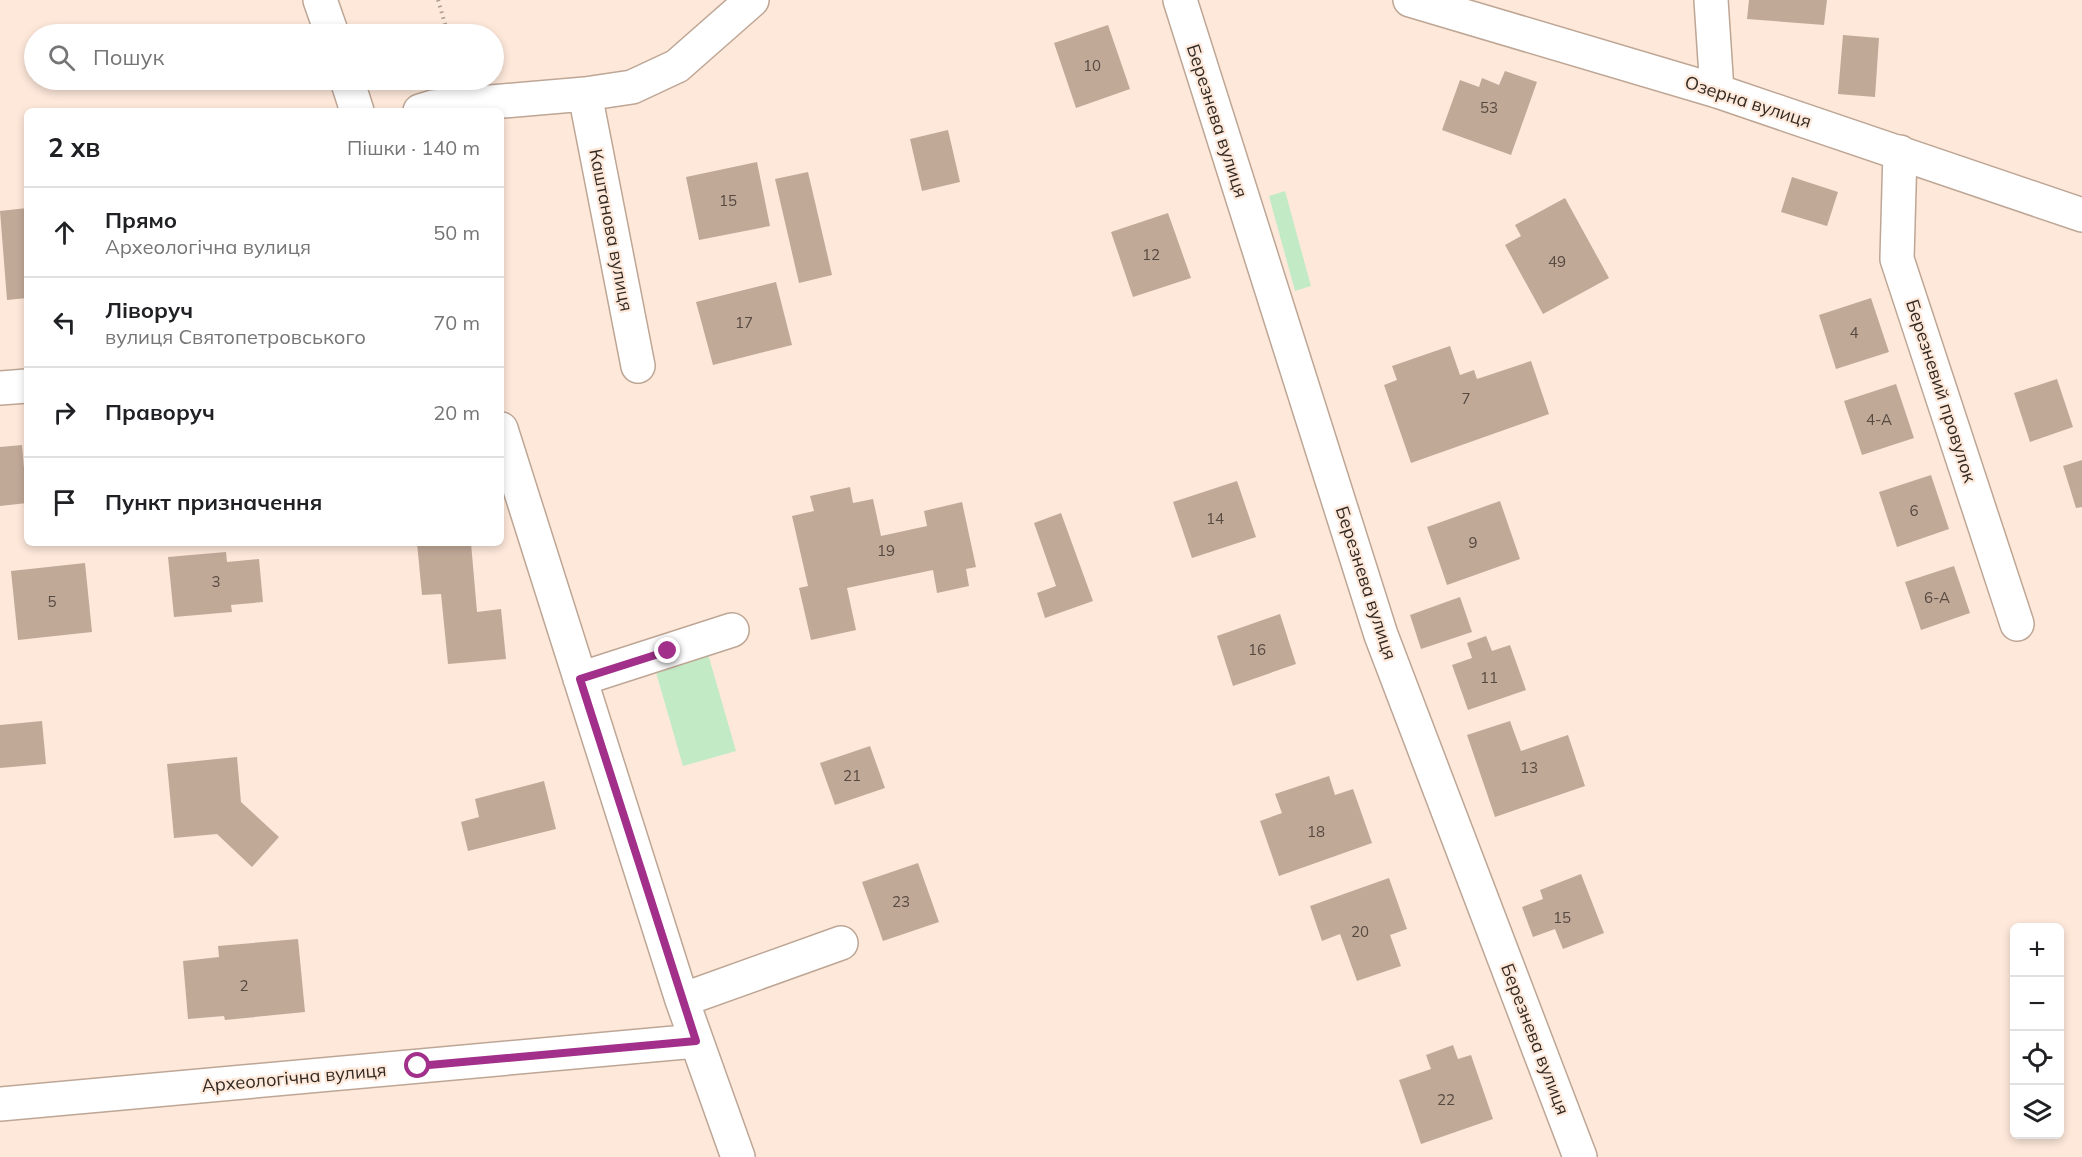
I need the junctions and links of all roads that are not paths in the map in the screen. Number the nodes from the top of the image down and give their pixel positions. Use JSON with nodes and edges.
{"nodes":[{"id":1,"x":320,"y":0,"type":"edge"},
{"id":2,"x":752,"y":0,"type":"edge"},
{"id":3,"x":1180,"y":0,"type":"edge"},
{"id":4,"x":1410,"y":0,"type":"edge"},
{"id":5,"x":1712,"y":0,"type":"edge"},
{"id":6,"x":328,"y":24,"type":"edge"},
{"id":7,"x":350,"y":90,"type":"edge"},
{"id":8,"x":1717,"y":91,"type":"junction"},
{"id":9,"x":585,"y":94,"type":"junction"},
{"id":10,"x":356,"y":108,"type":"edge"},
{"id":11,"x":430,"y":108,"type":"edge"},
{"id":12,"x":1900,"y":152,"type":"junction"},
{"id":13,"x":2082,"y":215,"type":"edge"},
{"id":14,"x":638,"y":366,"type":"dead end"},
{"id":15,"x":24,"y":386,"type":"edge"},
{"id":16,"x":0,"y":388,"type":"edge"},
{"id":17,"x":504,"y":438,"type":"edge"},
{"id":18,"x":2017,"y":624,"type":"dead end"},
{"id":19,"x":732,"y":630,"type":"dead end"},
{"id":20,"x":580,"y":679,"type":"junction"},
{"id":21,"x":841,"y":943,"type":"dead end"},
{"id":22,"x":682,"y":1000,"type":"junction"},
{"id":23,"x":696,"y":1041,"type":"junction"},
{"id":24,"x":0,"y":1104,"type":"edge"},
{"id":25,"x":738,"y":1157,"type":"edge"},
{"id":26,"x":1580,"y":1157,"type":"edge"}],
"edges":[{"from":1,"to":6,"type":"street"},
{"from":2,"to":9,"type":"street"},
{"from":3,"to":26,"type":"street","name":"Березнева вулиця"},
{"from":4,"to":8,"type":"street","name":"Озерна вулиця"},
{"from":5,"to":8,"type":"street"},
{"from":7,"to":10,"type":"street"},
{"from":8,"to":12,"type":"street","name":"Озерна вулиця"},
{"from":9,"to":11,"type":"street"},
{"from":9,"to":14,"type":"street","name":"Каштанова вулиця"},
{"from":12,"to":13,"type":"street","name":"Озерна вулиця"},
{"from":12,"to":18,"type":"street","name":"Березневий провулок"},
{"from":15,"to":16,"type":"street"},
{"from":17,"to":20,"type":"street"},
{"from":19,"to":20,"type":"street"},
{"from":20,"to":22,"type":"street"},
{"from":21,"to":22,"type":"street"},
{"from":22,"to":23,"type":"street"},
{"from":23,"to":24,"type":"street","name":"Археологічна вулиця"},
{"from":23,"to":25,"type":"street"}]}
